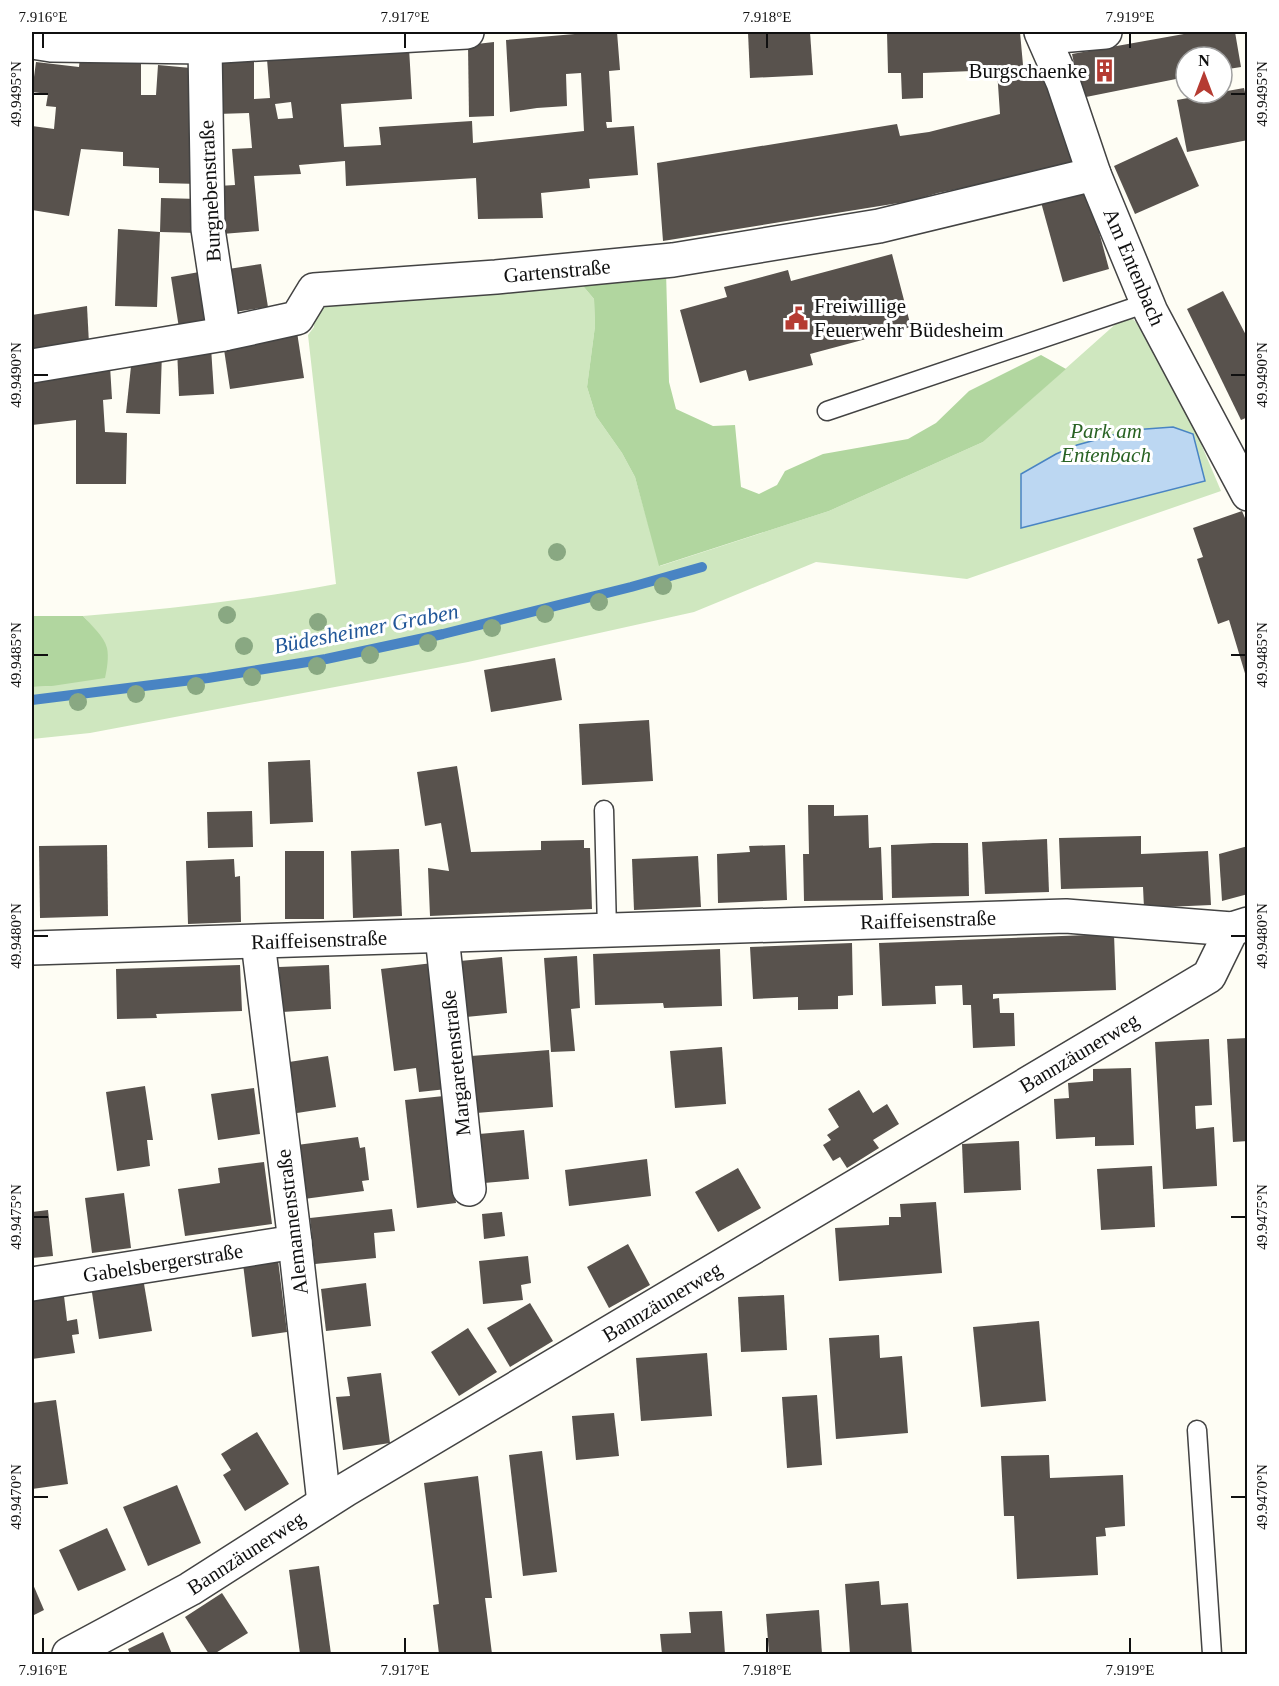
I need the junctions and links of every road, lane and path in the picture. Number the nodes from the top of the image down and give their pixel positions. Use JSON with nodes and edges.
{"nodes":[{"id":1,"x":467,"y":32,"type":"edge"},
{"id":2,"x":1041,"y":32,"type":"edge"},
{"id":3,"x":1050,"y":32,"type":"edge"},
{"id":4,"x":1105,"y":32,"type":"edge"},
{"id":5,"x":431,"y":33,"type":"edge"},
{"id":6,"x":244,"y":38,"type":"edge"},
{"id":7,"x":165,"y":39,"type":"edge"},
{"id":8,"x":32,"y":42,"type":"edge"},
{"id":9,"x":205,"y":47,"type":"junction"},
{"id":10,"x":1094,"y":174,"type":"junction"},
{"id":11,"x":1147,"y":303,"type":"junction"},
{"id":12,"x":224,"y":334,"type":"junction"},
{"id":13,"x":32,"y":366,"type":"edge"},
{"id":14,"x":827,"y":411,"type":"dead end"},
{"id":15,"x":1240,"y":461,"type":"edge"},
{"id":16,"x":1248,"y":494,"type":"edge"},
{"id":17,"x":604,"y":810,"type":"dead end"},
{"id":18,"x":1240,"y":926,"type":"edge"},
{"id":19,"x":607,"y":930,"type":"junction"},
{"id":20,"x":442,"y":936,"type":"junction"},
{"id":21,"x":258,"y":942,"type":"junction"},
{"id":22,"x":32,"y":948,"type":"edge"},
{"id":23,"x":469,"y":1189,"type":"dead end"},
{"id":24,"x":295,"y":1242,"type":"junction"},
{"id":25,"x":32,"y":1284,"type":"edge"},
{"id":26,"x":1197,"y":1430,"type":"dead end"},
{"id":27,"x":324,"y":1503,"type":"junction"},
{"id":28,"x":69,"y":1654,"type":"edge"},
{"id":29,"x":1212,"y":1654,"type":"edge"}],
"edges":[{"from":1,"to":5,"type":"street"},
{"from":2,"to":10,"type":"street","name":"Am Entenbach"},
{"from":3,"to":4,"type":"street"},
{"from":5,"to":6,"type":"street"},
{"from":6,"to":9,"type":"street"},
{"from":7,"to":8,"type":"street"},
{"from":7,"to":9,"type":"street"},
{"from":9,"to":12,"type":"street","name":"Burgnebenstraße"},
{"from":10,"to":11,"type":"street","name":"Am Entenbach"},
{"from":10,"to":12,"type":"street","name":"Gartenstraße"},
{"from":11,"to":14,"type":"lane"},
{"from":11,"to":15,"type":"street","name":"Am Entenbach"},
{"from":12,"to":13,"type":"street","name":"Gartenstraße"},
{"from":15,"to":16,"type":"street","name":"Am Entenbach"},
{"from":17,"to":19,"type":"lane"},
{"from":18,"to":19,"type":"street","name":"Raiffeisenstraße"},
{"from":18,"to":27,"type":"street","name":"Bannzäunerweg"},
{"from":19,"to":20,"type":"street","name":"Raiffeisenstraße"},
{"from":20,"to":21,"type":"street","name":"Raiffeisenstraße"},
{"from":20,"to":23,"type":"street","name":"Margaretenstraße"},
{"from":21,"to":22,"type":"street","name":"Raiffeisenstraße"},
{"from":21,"to":24,"type":"street","name":"Alemannenstraße"},
{"from":24,"to":25,"type":"street","name":"Gabelsbergerstraße"},
{"from":24,"to":27,"type":"street","name":"Alemannenstraße"},
{"from":26,"to":29,"type":"lane"},
{"from":27,"to":28,"type":"street","name":"Bannzäunerweg"}]}
